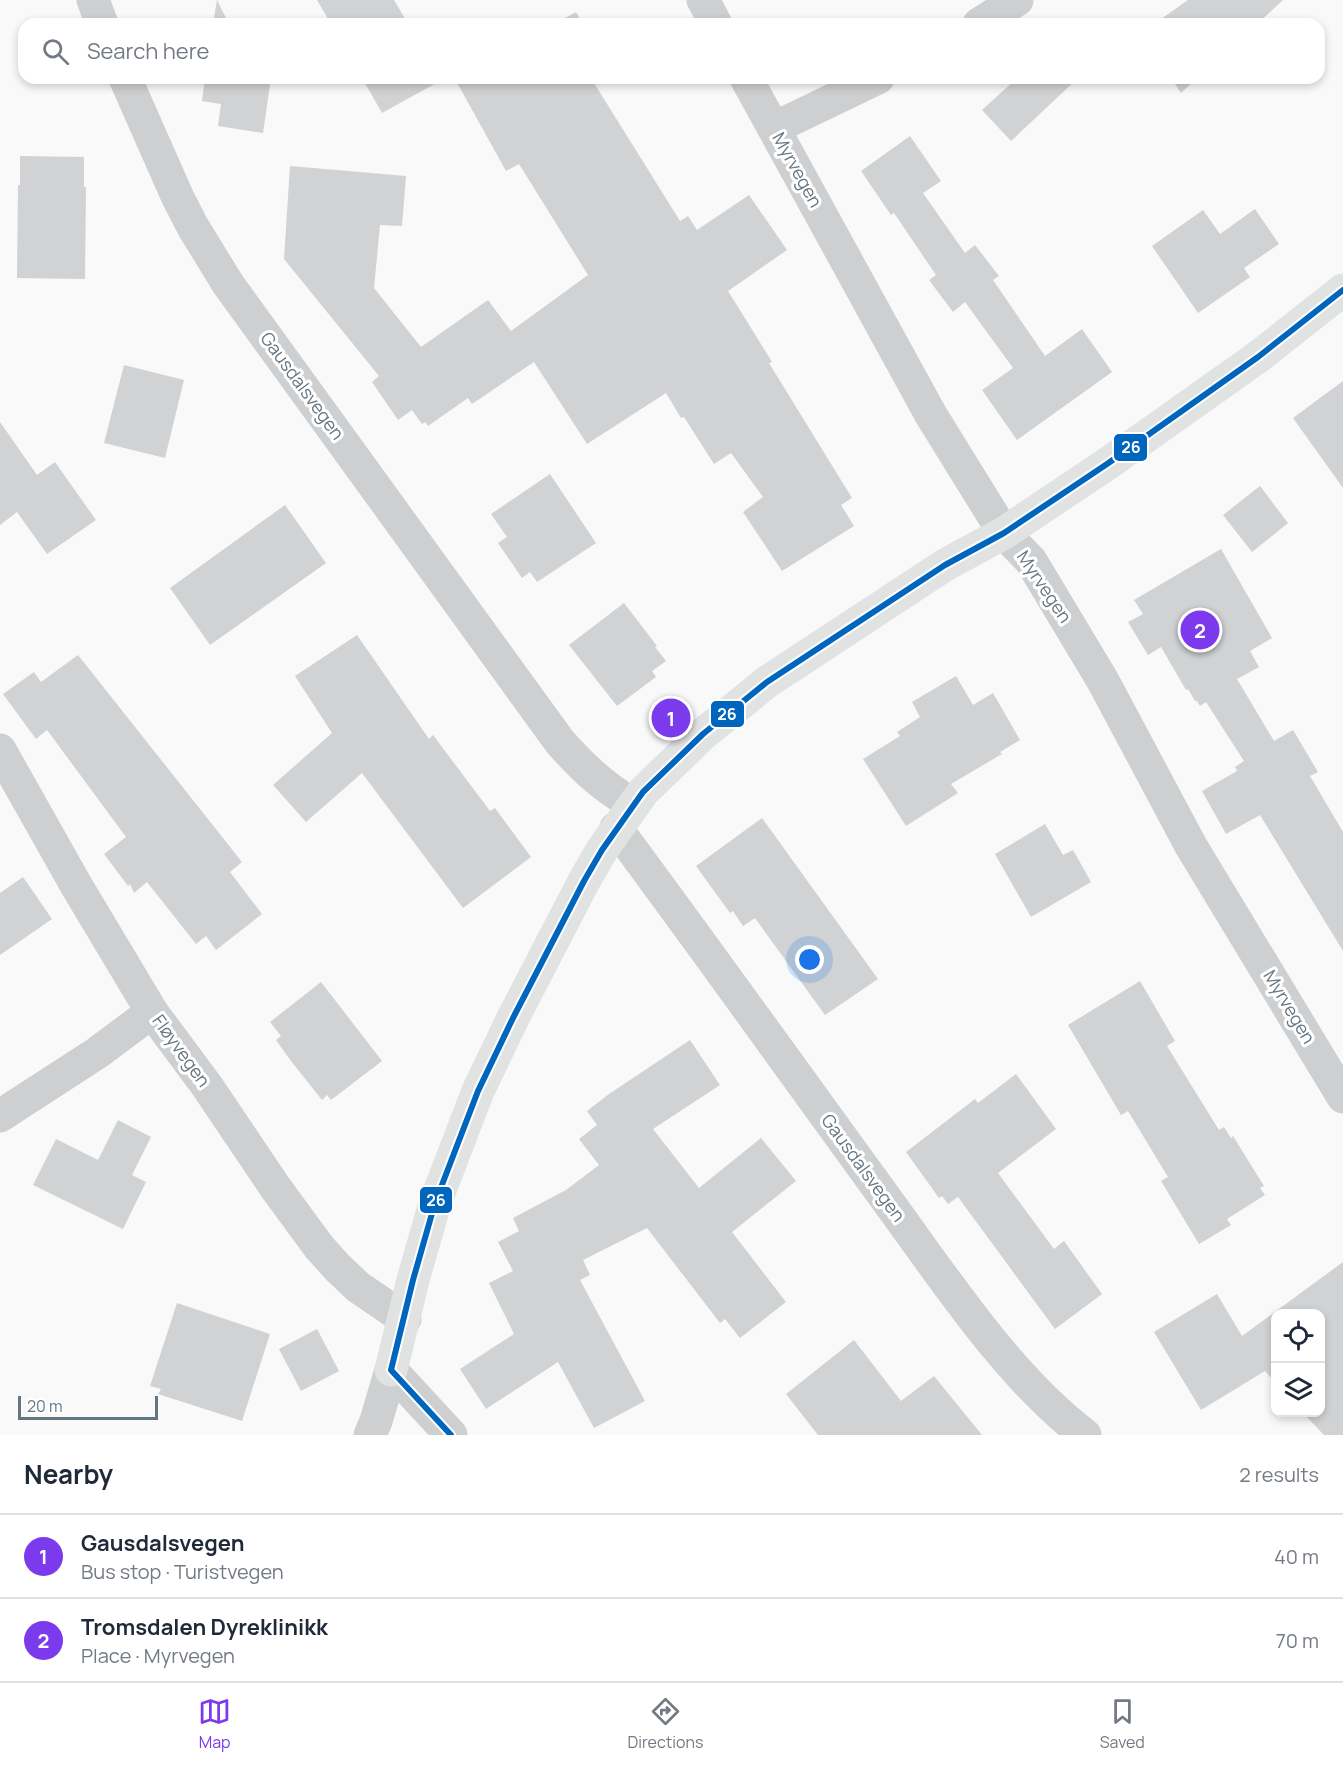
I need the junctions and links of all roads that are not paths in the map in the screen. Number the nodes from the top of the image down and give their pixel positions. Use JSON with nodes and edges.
{"nodes":[{"id":1,"x":93,"y":0,"type":"edge"},
{"id":2,"x":703,"y":0,"type":"edge"},
{"id":3,"x":1017,"y":0,"type":"edge"},
{"id":4,"x":100,"y":18,"type":"edge"},
{"id":5,"x":713,"y":18,"type":"edge"},
{"id":6,"x":988,"y":18,"type":"edge"},
{"id":7,"x":127,"y":84,"type":"edge"},
{"id":8,"x":749,"y":84,"type":"edge"},
{"id":9,"x":866,"y":84,"type":"edge"},
{"id":10,"x":774,"y":128,"type":"junction"},
{"id":11,"x":1342,"y":292,"type":"edge"},
{"id":12,"x":1004,"y":533,"type":"junction"},
{"id":13,"x":0,"y":750,"type":"edge"},
{"id":14,"x":625,"y":816,"type":"junction"},
{"id":15,"x":152,"y":1012,"type":"junction"},
{"id":16,"x":1343,"y":1097,"type":"edge"},
{"id":17,"x":0,"y":1116,"type":"edge"},
{"id":18,"x":405,"y":1320,"type":"junction"},
{"id":19,"x":391,"y":1370,"type":"junction"},
{"id":20,"x":370,"y":1435,"type":"edge"},
{"id":21,"x":451,"y":1435,"type":"edge"},
{"id":22,"x":1085,"y":1435,"type":"edge"}],
"edges":[{"from":1,"to":4,"type":"street"},
{"from":2,"to":5,"type":"street"},
{"from":3,"to":6,"type":"street"},
{"from":7,"to":14,"type":"street","name":"Gausdalsvegen"},
{"from":8,"to":10,"type":"street","name":"Myrvegen"},
{"from":9,"to":10,"type":"street"},
{"from":10,"to":12,"type":"street","name":"Myrvegen"},
{"from":11,"to":12,"type":"street"},
{"from":12,"to":14,"type":"street"},
{"from":12,"to":16,"type":"street","name":"Myrvegen"},
{"from":13,"to":15,"type":"street","name":"Fløyvegen"},
{"from":14,"to":18,"type":"street"},
{"from":14,"to":22,"type":"street","name":"Gausdalsvegen"},
{"from":15,"to":17,"type":"street"},
{"from":15,"to":18,"type":"street","name":"Fløyvegen"},
{"from":18,"to":19,"type":"street"},
{"from":19,"to":20,"type":"street"},
{"from":19,"to":21,"type":"street"}]}
